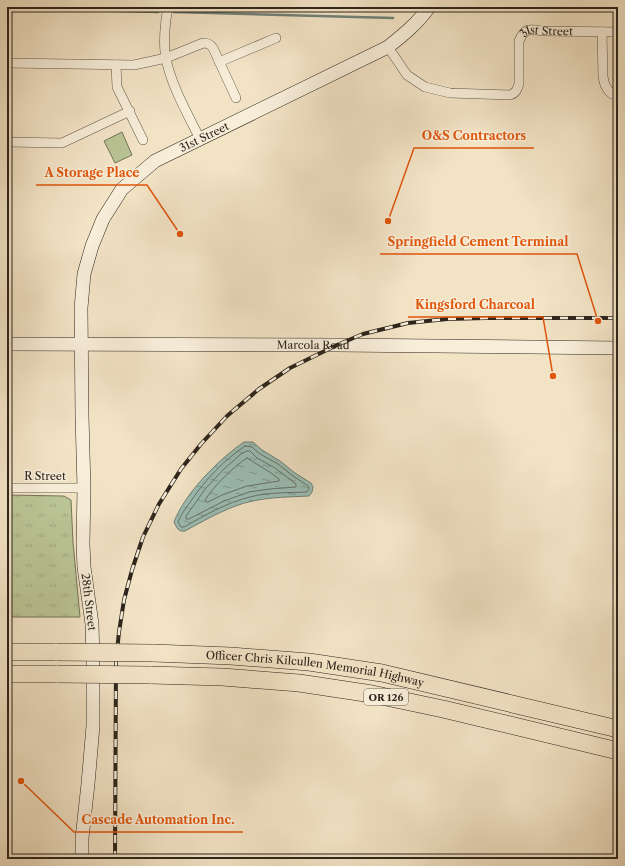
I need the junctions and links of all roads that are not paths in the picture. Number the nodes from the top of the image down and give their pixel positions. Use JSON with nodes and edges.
{"nodes":[{"id":1,"x":168,"y":7,"type":"edge"},
{"id":2,"x":429,"y":7,"type":"edge"},
{"id":3,"x":602,"y":32,"type":"junction"},
{"id":4,"x":618,"y":32,"type":"edge"},
{"id":5,"x":276,"y":38,"type":"dead end"},
{"id":6,"x":388,"y":46,"type":"junction"},
{"id":7,"x":166,"y":58,"type":"junction"},
{"id":8,"x":219,"y":62,"type":"junction"},
{"id":9,"x":7,"y":63,"type":"edge"},
{"id":10,"x":116,"y":65,"type":"junction"},
{"id":11,"x":612,"y":94,"type":"dead end"},
{"id":12,"x":236,"y":98,"type":"dead end"},
{"id":13,"x":130,"y":112,"type":"junction"},
{"id":14,"x":200,"y":139,"type":"junction"},
{"id":15,"x":143,"y":140,"type":"dead end"},
{"id":16,"x":7,"y":142,"type":"edge"},
{"id":17,"x":7,"y":344,"type":"edge"},
{"id":18,"x":81,"y":344,"type":"junction"},
{"id":19,"x":618,"y":348,"type":"edge"},
{"id":20,"x":7,"y":488,"type":"edge"},
{"id":21,"x":84,"y":488,"type":"junction"},
{"id":22,"x":7,"y":652,"type":"edge"},
{"id":23,"x":7,"y":674,"type":"edge"},
{"id":24,"x":618,"y":729,"type":"edge"},
{"id":25,"x":618,"y":752,"type":"edge"},
{"id":26,"x":82,"y":859,"type":"edge"}],
"edges":[{"from":1,"to":7,"type":"street"},
{"from":2,"to":6,"type":"main road","name":"31st Street"},
{"from":3,"to":4,"type":"street","name":"31st Street"},
{"from":3,"to":6,"type":"street","name":"31st Street"},
{"from":3,"to":11,"type":"street"},
{"from":5,"to":8,"type":"street"},
{"from":6,"to":14,"type":"main road","name":"31st Street"},
{"from":7,"to":8,"type":"street"},
{"from":7,"to":10,"type":"street"},
{"from":7,"to":14,"type":"street"},
{"from":8,"to":12,"type":"street"},
{"from":9,"to":10,"type":"street"},
{"from":10,"to":13,"type":"street"},
{"from":13,"to":15,"type":"street"},
{"from":13,"to":16,"type":"street"},
{"from":14,"to":18,"type":"main road","name":"31st Street"},
{"from":17,"to":18,"type":"main road","name":"Marcola Road"},
{"from":18,"to":19,"type":"main road","name":"Marcola Road"},
{"from":18,"to":21,"type":"main road","name":"28th Street"},
{"from":20,"to":21,"type":"street","name":"R Street"},
{"from":21,"to":26,"type":"main road","name":"28th Street"},
{"from":22,"to":24,"type":"highway","name":"Officer Chris Kilcullen Memorial Highway","number":"OR 126","bridge":true},
{"from":23,"to":25,"type":"highway","name":"Officer Chris Kilcullen Memorial Highway","number":"OR 126","bridge":true}]}
